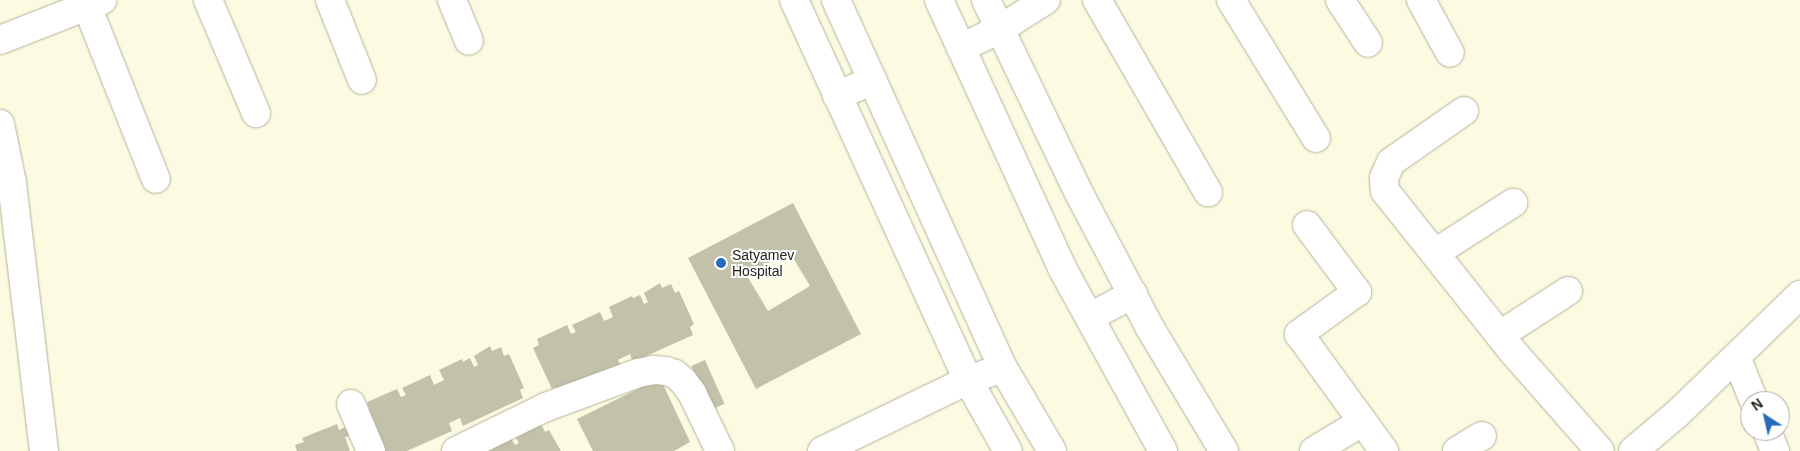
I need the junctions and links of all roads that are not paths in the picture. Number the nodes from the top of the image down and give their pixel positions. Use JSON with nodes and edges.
{"nodes":[{"id":1,"x":208,"y":0,"type":"edge"},
{"id":2,"x":330,"y":0,"type":"edge"},
{"id":3,"x":452,"y":0,"type":"edge"},
{"id":4,"x":794,"y":0,"type":"edge"},
{"id":5,"x":836,"y":0,"type":"edge"},
{"id":6,"x":939,"y":0,"type":"edge"},
{"id":7,"x":986,"y":0,"type":"edge"},
{"id":8,"x":1046,"y":0,"type":"edge"},
{"id":9,"x":1097,"y":0,"type":"edge"},
{"id":10,"x":1231,"y":0,"type":"edge"},
{"id":11,"x":1340,"y":0,"type":"edge"},
{"id":12,"x":1422,"y":0,"type":"edge"},
{"id":13,"x":94,"y":3,"type":"edge"},
{"id":14,"x":1000,"y":29,"type":"junction"},
{"id":15,"x":0,"y":40,"type":"edge"},
{"id":16,"x":469,"y":41,"type":"dead end"},
{"id":17,"x":1368,"y":43,"type":"dead end"},
{"id":18,"x":961,"y":48,"type":"junction"},
{"id":19,"x":1450,"y":54,"type":"dead end"},
{"id":20,"x":362,"y":80,"type":"dead end"},
{"id":21,"x":873,"y":80,"type":"junction"},
{"id":22,"x":837,"y":96,"type":"junction"},
{"id":23,"x":1464,"y":111,"type":"dead end"},
{"id":24,"x":256,"y":113,"type":"dead end"},
{"id":25,"x":0,"y":124,"type":"edge"},
{"id":26,"x":1316,"y":138,"type":"dead end"},
{"id":27,"x":156,"y":179,"type":"dead end"},
{"id":28,"x":1208,"y":192,"type":"dead end"},
{"id":29,"x":1513,"y":203,"type":"dead end"},
{"id":30,"x":1307,"y":225,"type":"dead end"},
{"id":31,"x":1435,"y":254,"type":"junction"},
{"id":32,"x":1568,"y":291,"type":"dead end"},
{"id":33,"x":1132,"y":294,"type":"junction"},
{"id":34,"x":1800,"y":295,"type":"edge"},
{"id":35,"x":1090,"y":317,"type":"junction"},
{"id":36,"x":1500,"y":336,"type":"junction"},
{"id":37,"x":1736,"y":357,"type":"junction"},
{"id":38,"x":1003,"y":368,"type":"junction"},
{"id":39,"x":968,"y":380,"type":"junction"},
{"id":40,"x":1750,"y":391,"type":"edge"},
{"id":41,"x":350,"y":404,"type":"dead end"},
{"id":42,"x":1362,"y":422,"type":"junction"},
{"id":43,"x":1482,"y":436,"type":"dead end"},
{"id":44,"x":44,"y":451,"type":"edge"},
{"id":45,"x":371,"y":451,"type":"edge"},
{"id":46,"x":456,"y":451,"type":"edge"},
{"id":47,"x":720,"y":451,"type":"edge"},
{"id":48,"x":822,"y":451,"type":"edge"},
{"id":49,"x":1008,"y":451,"type":"edge"},
{"id":50,"x":1052,"y":451,"type":"edge"},
{"id":51,"x":1163,"y":451,"type":"edge"},
{"id":52,"x":1224,"y":451,"type":"edge"},
{"id":53,"x":1314,"y":451,"type":"edge"},
{"id":54,"x":1384,"y":451,"type":"edge"},
{"id":55,"x":1458,"y":451,"type":"edge"},
{"id":56,"x":1600,"y":451,"type":"edge"},
{"id":57,"x":1633,"y":451,"type":"edge"}],
"edges":[{"from":1,"to":24,"type":"street"},
{"from":2,"to":20,"type":"street"},
{"from":3,"to":16,"type":"street"},
{"from":4,"to":22,"type":"street"},
{"from":5,"to":21,"type":"street"},
{"from":6,"to":18,"type":"street"},
{"from":7,"to":14,"type":"street"},
{"from":8,"to":14,"type":"street"},
{"from":9,"to":28,"type":"street"},
{"from":10,"to":26,"type":"street"},
{"from":11,"to":17,"type":"street"},
{"from":12,"to":19,"type":"street"},
{"from":13,"to":15,"type":"street"},
{"from":13,"to":27,"type":"street"},
{"from":14,"to":18,"type":"street"},
{"from":14,"to":33,"type":"street"},
{"from":18,"to":35,"type":"street"},
{"from":21,"to":22,"type":"street"},
{"from":21,"to":38,"type":"street"},
{"from":22,"to":39,"type":"street"},
{"from":23,"to":31,"type":"street"},
{"from":25,"to":44,"type":"street"},
{"from":29,"to":31,"type":"street"},
{"from":30,"to":42,"type":"street"},
{"from":31,"to":36,"type":"street"},
{"from":32,"to":36,"type":"street"},
{"from":33,"to":35,"type":"street"},
{"from":33,"to":52,"type":"street"},
{"from":34,"to":37,"type":"street"},
{"from":35,"to":51,"type":"street"},
{"from":36,"to":56,"type":"street"},
{"from":37,"to":40,"type":"street"},
{"from":37,"to":57,"type":"street"},
{"from":38,"to":39,"type":"street"},
{"from":38,"to":50,"type":"street"},
{"from":39,"to":48,"type":"street"},
{"from":39,"to":49,"type":"street"},
{"from":41,"to":45,"type":"street"},
{"from":42,"to":53,"type":"street"},
{"from":42,"to":54,"type":"street"},
{"from":43,"to":55,"type":"street"},
{"from":46,"to":47,"type":"street"}]}
